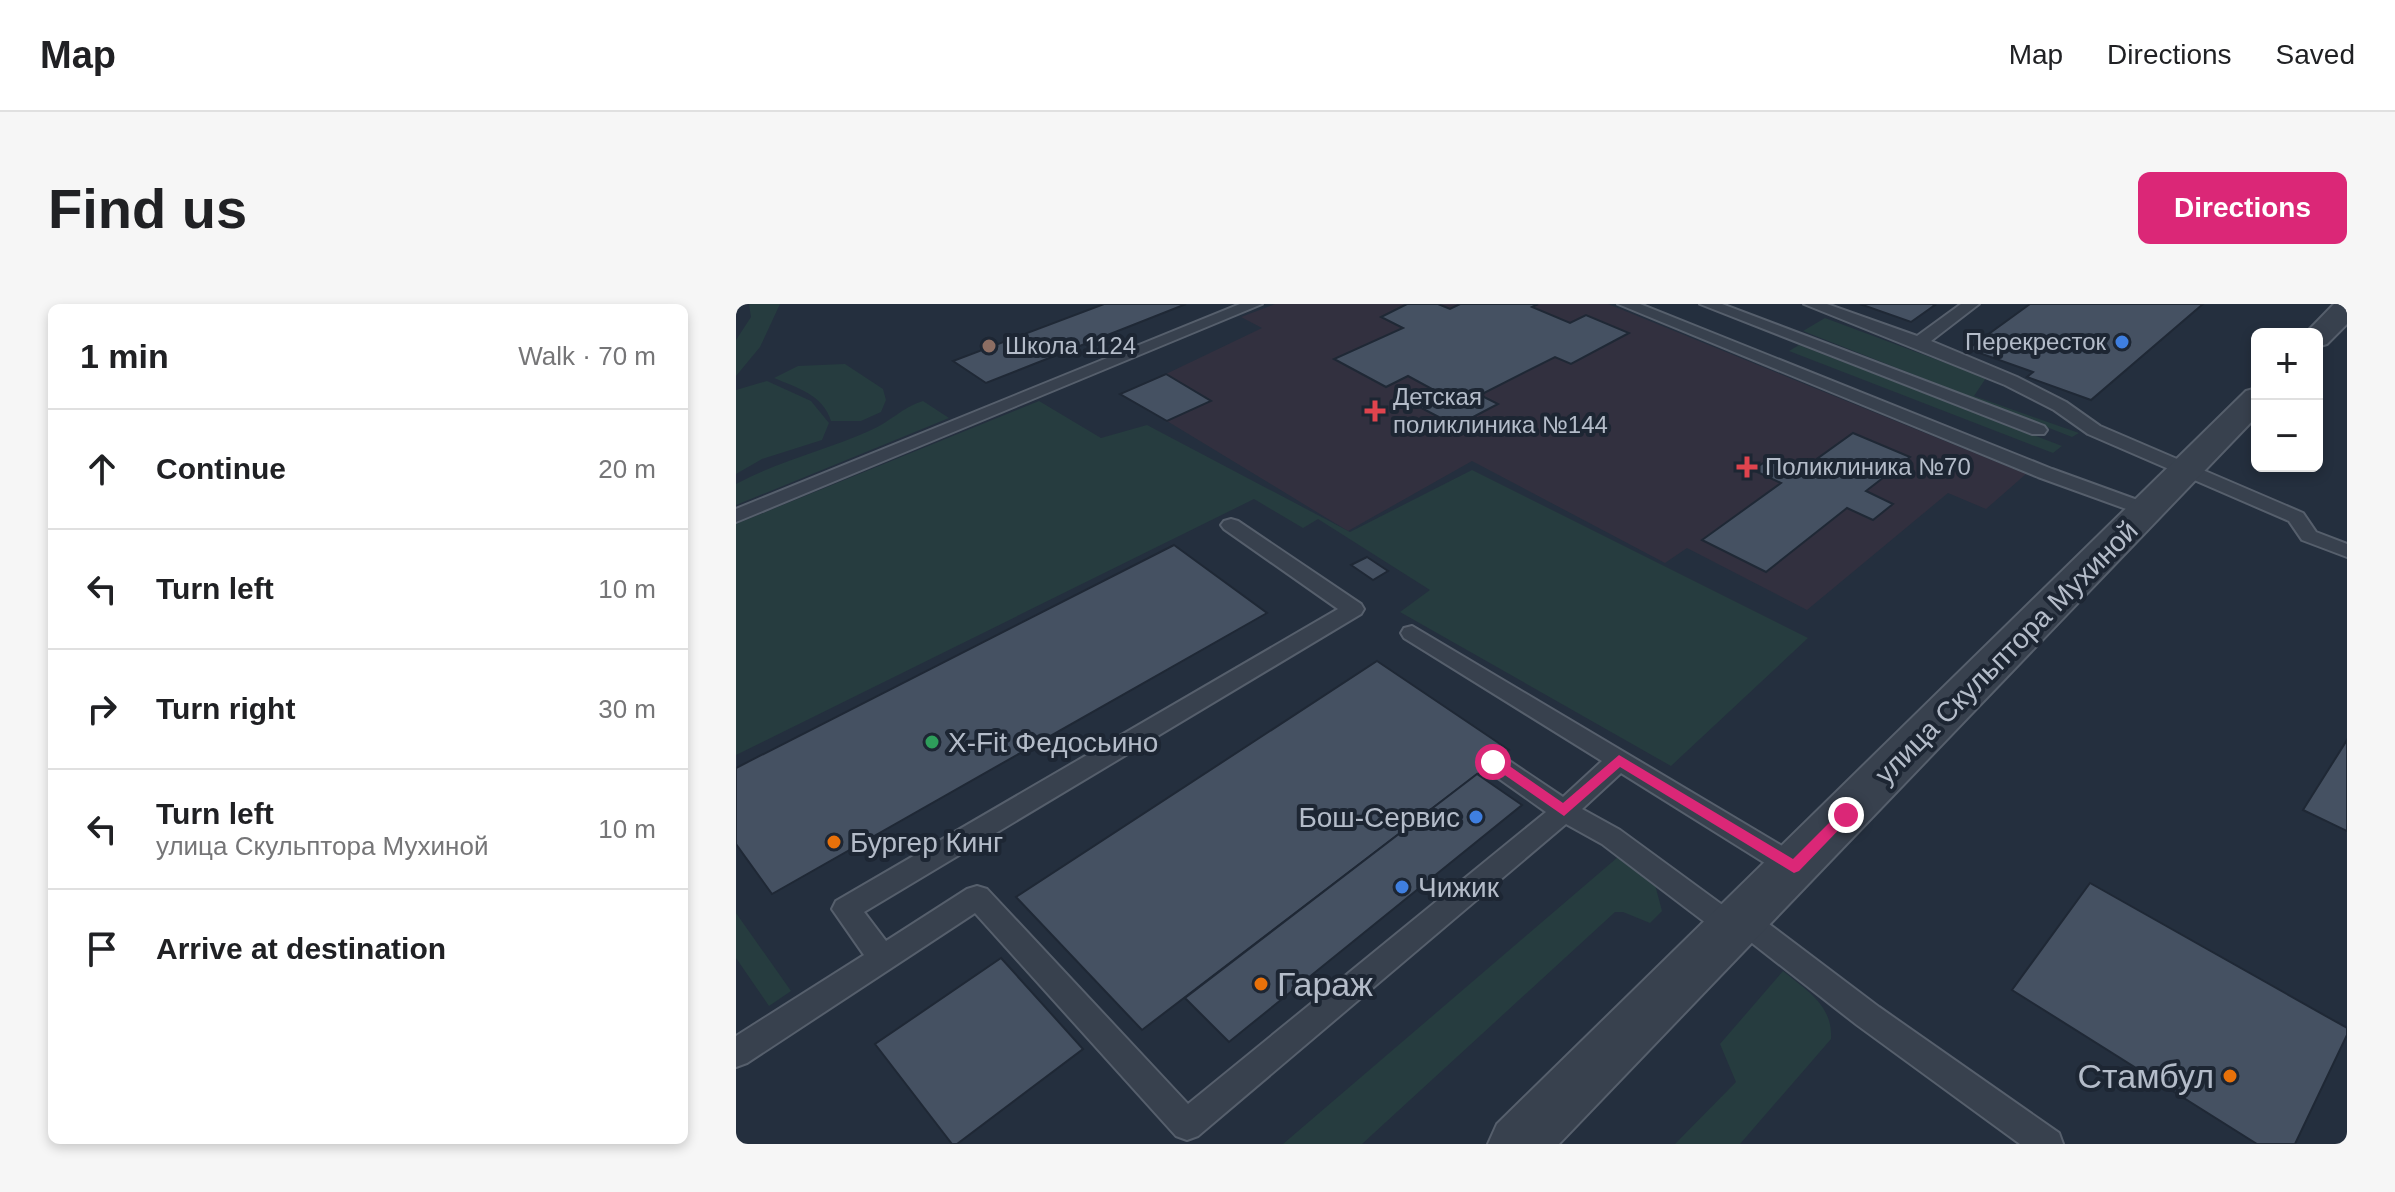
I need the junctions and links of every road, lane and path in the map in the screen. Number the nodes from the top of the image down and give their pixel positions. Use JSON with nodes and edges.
{"nodes":[{"id":1,"x":1254,"y":304,"type":"edge"},
{"id":2,"x":1626,"y":304,"type":"edge"},
{"id":3,"x":1708,"y":304,"type":"edge"},
{"id":4,"x":1812,"y":304,"type":"edge"},
{"id":5,"x":1971,"y":304,"type":"edge"},
{"id":6,"x":2347,"y":307,"type":"edge"},
{"id":7,"x":2323,"y":332,"type":"edge"},
{"id":8,"x":1919,"y":342,"type":"junction"},
{"id":9,"x":2255,"y":400,"type":"edge"},
{"id":10,"x":2038,"y":430,"type":"dead end"},
{"id":11,"x":2188,"y":468,"type":"junction"},
{"id":12,"x":2147,"y":510,"type":"junction"},
{"id":13,"x":736,"y":516,"type":"edge"},
{"id":14,"x":2296,"y":517,"type":"junction"},
{"id":15,"x":1231,"y":525,"type":"dead end"},
{"id":16,"x":2347,"y":533,"type":"edge"},
{"id":17,"x":2347,"y":551,"type":"edge"},
{"id":18,"x":1412,"y":633,"type":"dead end"},
{"id":19,"x":1619,"y":760,"type":"junction"},
{"id":20,"x":1493,"y":762,"type":"dead end"},
{"id":21,"x":1564,"y":811,"type":"junction"},
{"id":22,"x":1794,"y":867,"type":"junction"},
{"id":23,"x":1738,"y":923,"type":"junction"},
{"id":24,"x":883,"y":958,"type":"junction"},
{"id":25,"x":736,"y":1053,"type":"edge"},
{"id":26,"x":1518,"y":1144,"type":"edge"},
{"id":27,"x":2047,"y":1144,"type":"edge"}],
"edges":[{"from":1,"to":13,"type":"lane"},
{"from":2,"to":12,"type":"lane"},
{"from":3,"to":10,"type":"lane"},
{"from":4,"to":8,"type":"lane"},
{"from":5,"to":8,"type":"lane"},
{"from":6,"to":7,"type":"street"},
{"from":8,"to":11,"type":"lane"},
{"from":9,"to":11,"type":"street","name":"улица Скульптора Мухиной"},
{"from":11,"to":12,"type":"street","name":"улица Скульптора Мухиной"},
{"from":11,"to":14,"type":"lane"},
{"from":12,"to":22,"type":"street","name":"улица Скульптора Мухиной"},
{"from":14,"to":16,"type":"lane"},
{"from":14,"to":17,"type":"lane"},
{"from":15,"to":24,"type":"lane"},
{"from":18,"to":19,"type":"lane"},
{"from":19,"to":21,"type":"lane"},
{"from":19,"to":22,"type":"lane"},
{"from":20,"to":21,"type":"lane"},
{"from":21,"to":23,"type":"lane"},
{"from":21,"to":24,"type":"lane"},
{"from":22,"to":23,"type":"street","name":"улица Скульптора Мухиной"},
{"from":23,"to":26,"type":"street","name":"улица Скульптора Мухиной"},
{"from":23,"to":27,"type":"lane"},
{"from":24,"to":25,"type":"lane"}]}
